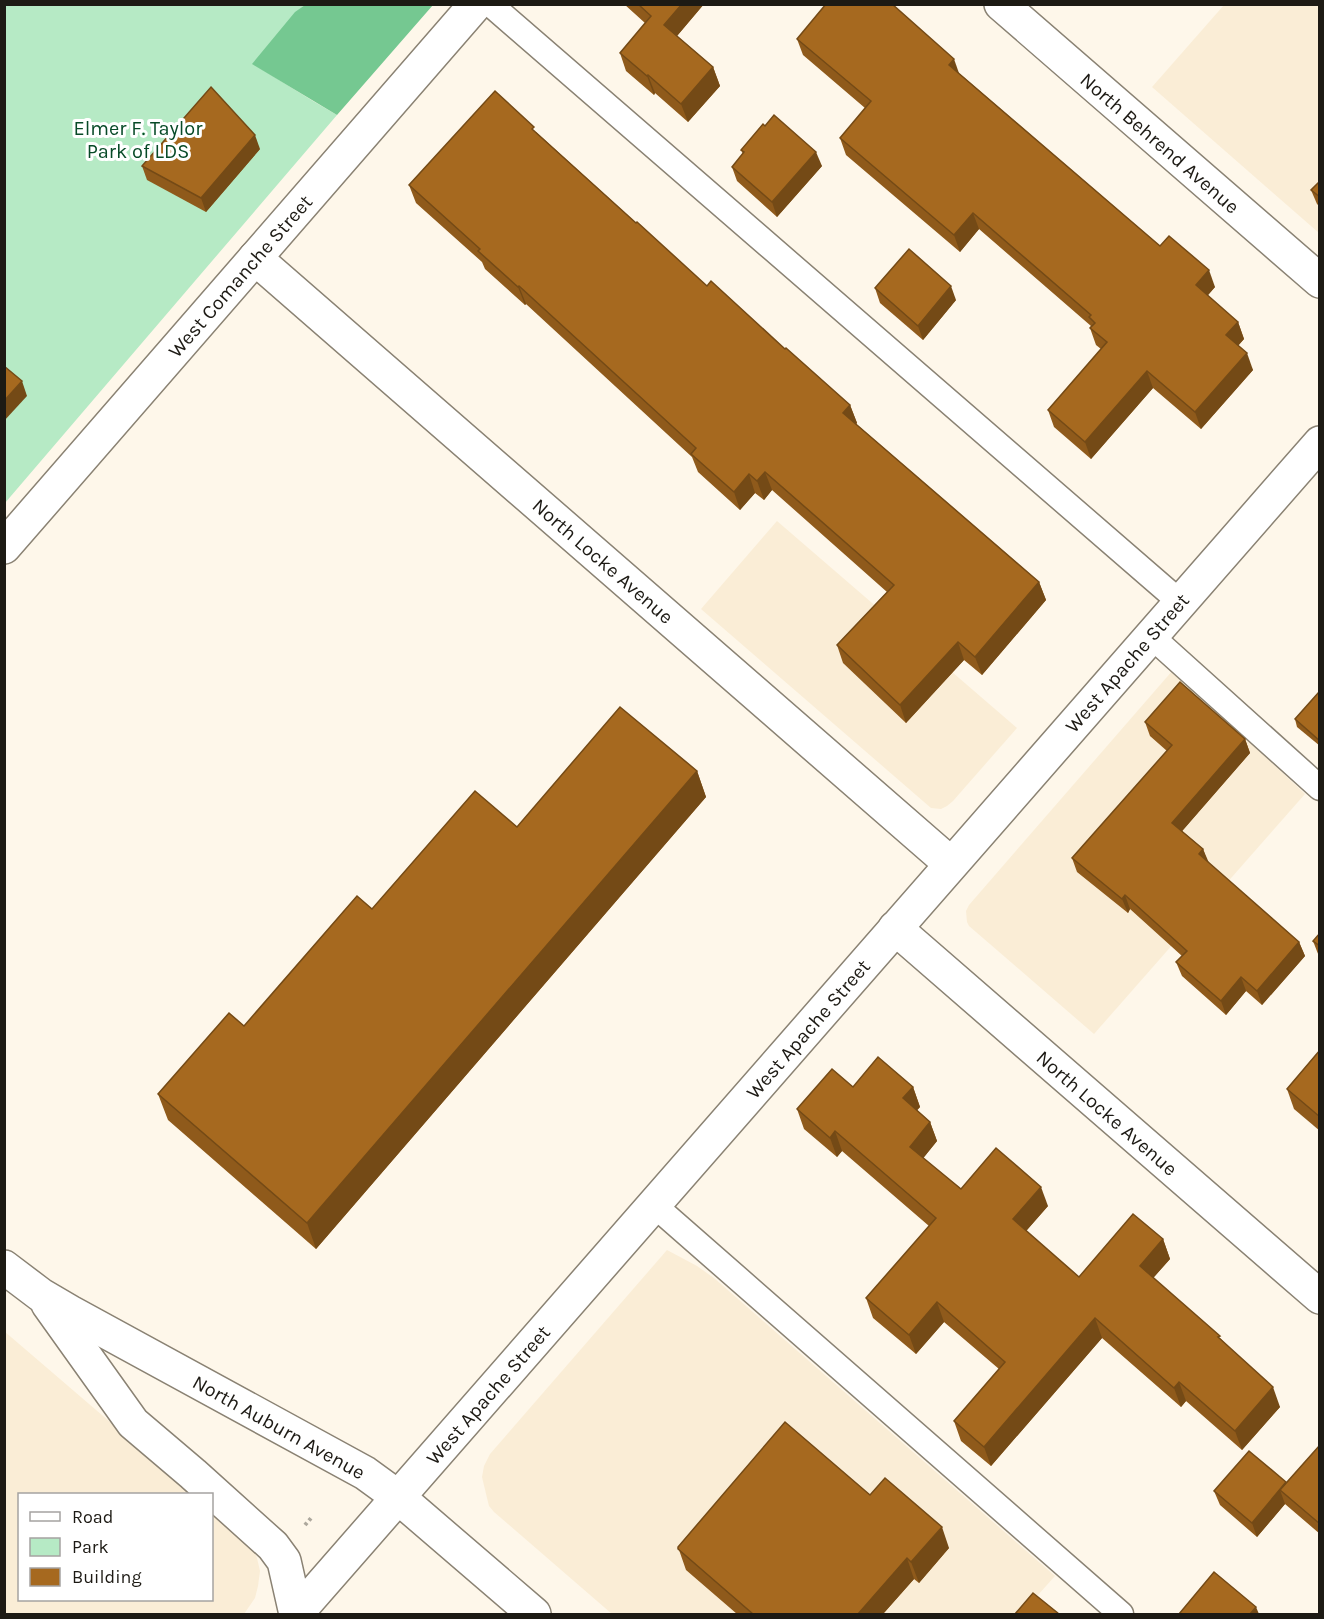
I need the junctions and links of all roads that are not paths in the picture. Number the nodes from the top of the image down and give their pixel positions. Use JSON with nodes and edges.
{"nodes":[{"id":1,"x":476,"y":4,"type":"edge"},
{"id":2,"x":490,"y":4,"type":"edge"},
{"id":3,"x":1001,"y":4,"type":"edge"},
{"id":4,"x":255,"y":258,"type":"junction"},
{"id":5,"x":1320,"y":281,"type":"edge"},
{"id":6,"x":1320,"y":443,"type":"edge"},
{"id":7,"x":4,"y":548,"type":"edge"},
{"id":8,"x":1180,"y":602,"type":"junction"},
{"id":9,"x":1151,"y":636,"type":"junction"},
{"id":10,"x":1320,"y":788,"type":"edge"},
{"id":11,"x":951,"y":864,"type":"junction"},
{"id":12,"x":895,"y":928,"type":"junction"},
{"id":13,"x":654,"y":1205,"type":"junction"},
{"id":14,"x":4,"y":1267,"type":"edge"},
{"id":15,"x":41,"y":1295,"type":"junction"},
{"id":16,"x":1320,"y":1297,"type":"edge"},
{"id":17,"x":398,"y":1497,"type":"junction"},
{"id":18,"x":296,"y":1614,"type":"edge"},
{"id":19,"x":534,"y":1614,"type":"edge"},
{"id":20,"x":1121,"y":1614,"type":"edge"}],
"edges":[{"from":1,"to":4,"type":"main road","name":"West Comanche Street"},
{"from":2,"to":8,"type":"lane"},
{"from":3,"to":5,"type":"main road","name":"North Behrend Avenue"},
{"from":4,"to":7,"type":"main road","name":"West Comanche Street"},
{"from":4,"to":11,"type":"main road","name":"North Locke Avenue"},
{"from":6,"to":8,"type":"main road","name":"West Apache Street"},
{"from":8,"to":9,"type":"main road","name":"West Apache Street"},
{"from":9,"to":10,"type":"lane"},
{"from":9,"to":11,"type":"main road","name":"West Apache Street"},
{"from":11,"to":12,"type":"main road","name":"West Apache Street"},
{"from":12,"to":13,"type":"main road","name":"West Apache Street"},
{"from":12,"to":16,"type":"main road","name":"North Locke Avenue"},
{"from":13,"to":17,"type":"main road","name":"West Apache Street"},
{"from":13,"to":20,"type":"lane"},
{"from":14,"to":15,"type":"main road","name":"North Auburn Avenue"},
{"from":15,"to":17,"type":"main road","name":"North Auburn Avenue"},
{"from":15,"to":18,"type":"main road"},
{"from":17,"to":18,"type":"main road","name":"West Apache Street"},
{"from":17,"to":19,"type":"main road","name":"North Auburn Avenue"}]}
